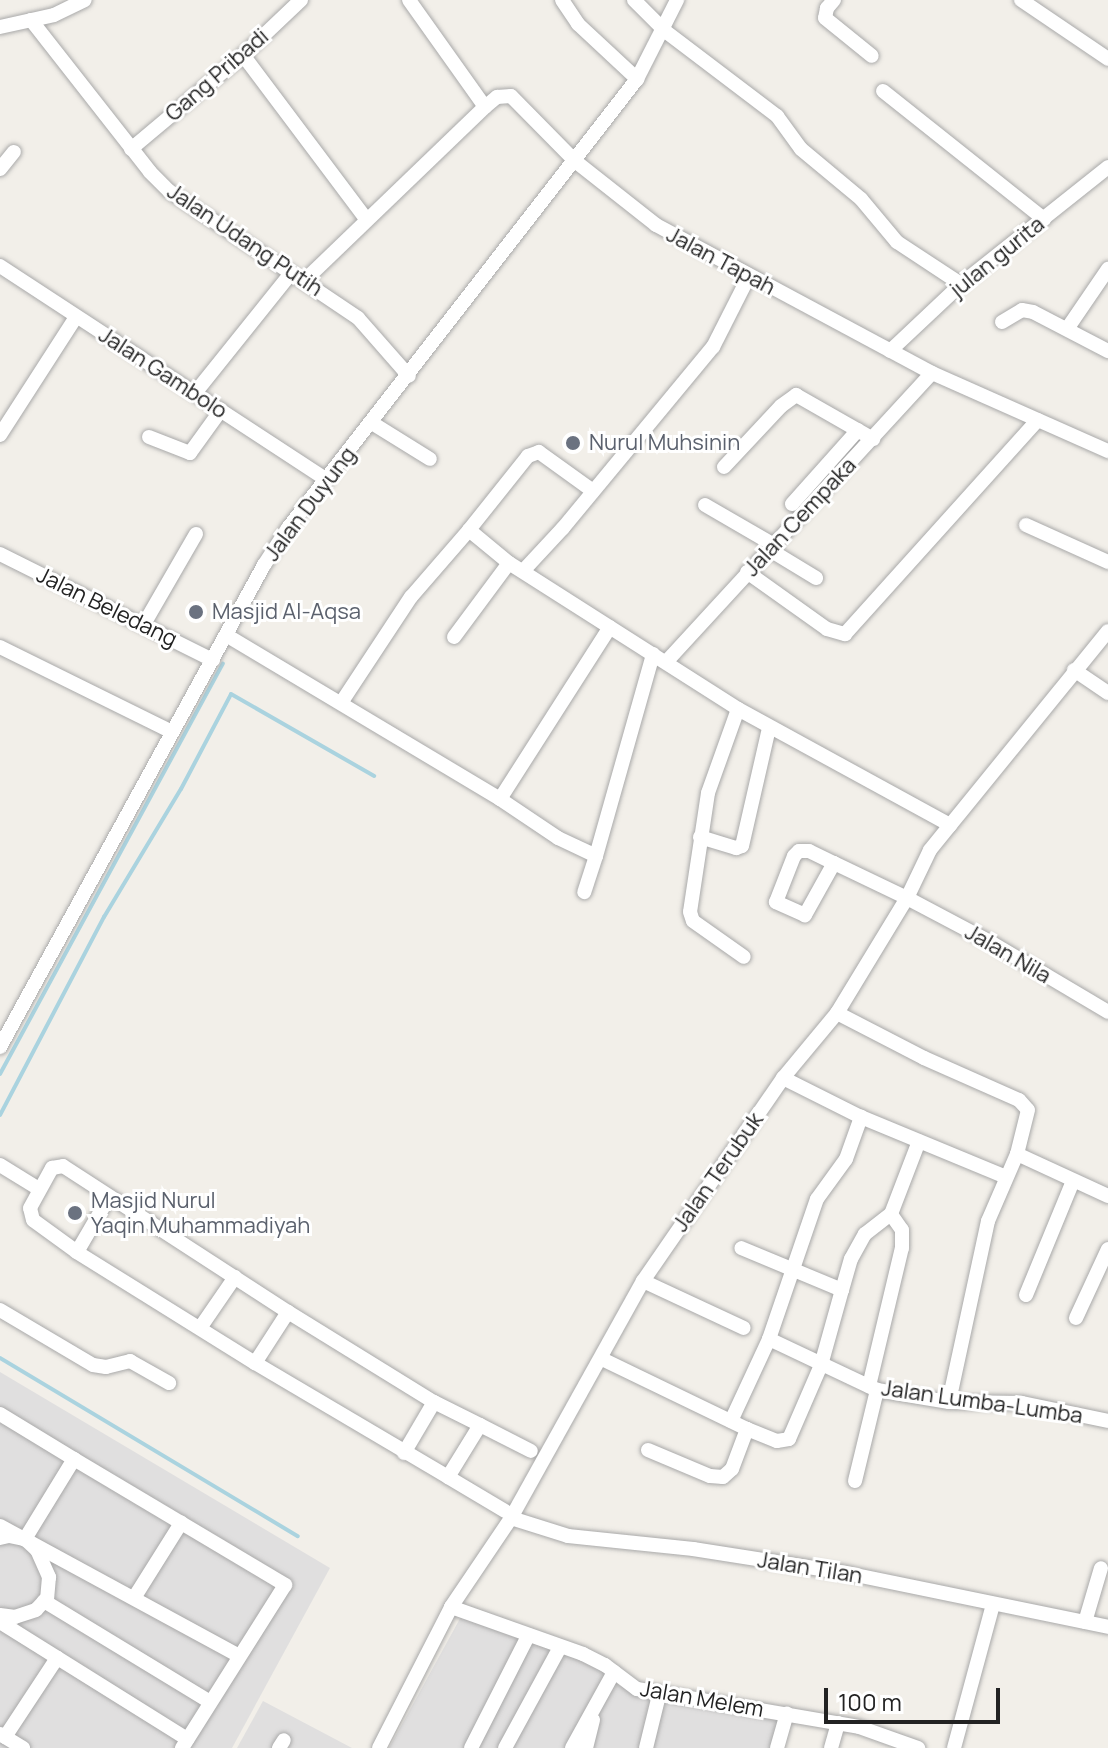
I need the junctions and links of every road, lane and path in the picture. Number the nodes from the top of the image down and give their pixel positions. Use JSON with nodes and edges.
{"nodes":[{"id":1,"x":85,"y":0,"type":"edge"},
{"id":2,"x":301,"y":0,"type":"edge"},
{"id":3,"x":409,"y":0,"type":"edge"},
{"id":4,"x":562,"y":0,"type":"edge"},
{"id":5,"x":634,"y":0,"type":"edge"},
{"id":6,"x":677,"y":0,"type":"edge"},
{"id":7,"x":834,"y":0,"type":"edge"},
{"id":8,"x":1021,"y":0,"type":"edge"},
{"id":9,"x":31,"y":20,"type":"junction"},
{"id":10,"x":1,"y":28,"type":"edge"},
{"id":11,"x":665,"y":31,"type":"junction"},
{"id":12,"x":243,"y":55,"type":"junction"},
{"id":13,"x":872,"y":56,"type":"dead end"},
{"id":14,"x":1108,"y":59,"type":"edge"},
{"id":15,"x":637,"y":79,"type":"junction"},
{"id":16,"x":883,"y":91,"type":"dead end"},
{"id":17,"x":485,"y":107,"type":"junction"},
{"id":18,"x":131,"y":149,"type":"junction"},
{"id":19,"x":14,"y":152,"type":"dead end"},
{"id":20,"x":575,"y":161,"type":"junction"},
{"id":21,"x":1108,"y":167,"type":"edge"},
{"id":22,"x":0,"y":169,"type":"edge"},
{"id":23,"x":1044,"y":219,"type":"junction"},
{"id":24,"x":367,"y":220,"type":"junction"},
{"id":25,"x":0,"y":266,"type":"edge"},
{"id":26,"x":1108,"y":269,"type":"edge"},
{"id":27,"x":749,"y":276,"type":"junction"},
{"id":28,"x":297,"y":277,"type":"junction"},
{"id":29,"x":961,"y":284,"type":"junction"},
{"id":30,"x":76,"y":317,"type":"junction"},
{"id":31,"x":1002,"y":322,"type":"dead end"},
{"id":32,"x":1067,"y":329,"type":"junction"},
{"id":33,"x":890,"y":351,"type":"junction"},
{"id":34,"x":1108,"y":351,"type":"edge"},
{"id":35,"x":932,"y":373,"type":"junction"},
{"id":36,"x":409,"y":376,"type":"junction"},
{"id":37,"x":195,"y":393,"type":"junction"},
{"id":38,"x":221,"y":410,"type":"junction"},
{"id":39,"x":1038,"y":420,"type":"junction"},
{"id":40,"x":372,"y":423,"type":"junction"},
{"id":41,"x":858,"y":430,"type":"junction"},
{"id":42,"x":0,"y":435,"type":"edge"},
{"id":43,"x":149,"y":437,"type":"dead end"},
{"id":44,"x":873,"y":439,"type":"junction"},
{"id":45,"x":1108,"y":451,"type":"edge"},
{"id":46,"x":430,"y":459,"type":"dead end"},
{"id":47,"x":724,"y":467,"type":"dead end"},
{"id":48,"x":826,"y":478,"type":"junction"},
{"id":49,"x":327,"y":480,"type":"junction"},
{"id":50,"x":593,"y":491,"type":"junction"},
{"id":51,"x":792,"y":504,"type":"dead end"},
{"id":52,"x":705,"y":505,"type":"dead end"},
{"id":53,"x":1026,"y":525,"type":"dead end"},
{"id":54,"x":469,"y":530,"type":"junction"},
{"id":55,"x":196,"y":534,"type":"dead end"},
{"id":56,"x":772,"y":548,"type":"junction"},
{"id":57,"x":0,"y":554,"type":"edge"},
{"id":58,"x":1108,"y":562,"type":"edge"},
{"id":59,"x":509,"y":563,"type":"junction"},
{"id":60,"x":523,"y":571,"type":"junction"},
{"id":61,"x":747,"y":572,"type":"junction"},
{"id":62,"x":816,"y":578,"type":"dead end"},
{"id":63,"x":144,"y":624,"type":"junction"},
{"id":64,"x":610,"y":627,"type":"junction"},
{"id":65,"x":1108,"y":631,"type":"edge"},
{"id":66,"x":226,"y":635,"type":"junction"},
{"id":67,"x":454,"y":637,"type":"dead end"},
{"id":68,"x":0,"y":647,"type":"edge"},
{"id":69,"x":660,"y":657,"type":"junction"},
{"id":70,"x":213,"y":660,"type":"junction"},
{"id":71,"x":1074,"y":670,"type":"junction"},
{"id":72,"x":1108,"y":693,"type":"edge"},
{"id":73,"x":341,"y":703,"type":"junction"},
{"id":74,"x":738,"y":709,"type":"junction"},
{"id":75,"x":769,"y":728,"type":"junction"},
{"id":76,"x":172,"y":732,"type":"junction"},
{"id":77,"x":500,"y":799,"type":"junction"},
{"id":78,"x":950,"y":825,"type":"junction"},
{"id":79,"x":700,"y":837,"type":"junction"},
{"id":80,"x":596,"y":856,"type":"junction"},
{"id":81,"x":834,"y":863,"type":"junction"},
{"id":82,"x":584,"y":892,"type":"dead end"},
{"id":83,"x":907,"y":898,"type":"junction"},
{"id":84,"x":744,"y":957,"type":"dead end"},
{"id":85,"x":1108,"y":1012,"type":"edge"},
{"id":86,"x":837,"y":1013,"type":"junction"},
{"id":87,"x":0,"y":1047,"type":"edge"},
{"id":88,"x":783,"y":1078,"type":"junction"},
{"id":89,"x":861,"y":1117,"type":"junction"},
{"id":90,"x":919,"y":1141,"type":"junction"},
{"id":91,"x":1017,"y":1154,"type":"junction"},
{"id":92,"x":0,"y":1165,"type":"edge"},
{"id":93,"x":1006,"y":1177,"type":"junction"},
{"id":94,"x":1073,"y":1181,"type":"junction"},
{"id":95,"x":39,"y":1189,"type":"junction"},
{"id":96,"x":1108,"y":1196,"type":"edge"},
{"id":97,"x":109,"y":1197,"type":"junction"},
{"id":98,"x":891,"y":1214,"type":"junction"},
{"id":99,"x":741,"y":1248,"type":"dead end"},
{"id":100,"x":1108,"y":1249,"type":"edge"},
{"id":101,"x":77,"y":1252,"type":"junction"},
{"id":102,"x":790,"y":1270,"type":"junction"},
{"id":103,"x":235,"y":1277,"type":"junction"},
{"id":104,"x":643,"y":1281,"type":"junction"},
{"id":105,"x":842,"y":1290,"type":"junction"},
{"id":106,"x":1026,"y":1295,"type":"dead end"},
{"id":107,"x":0,"y":1310,"type":"edge"},
{"id":108,"x":288,"y":1312,"type":"junction"},
{"id":109,"x":1076,"y":1318,"type":"dead end"},
{"id":110,"x":200,"y":1328,"type":"junction"},
{"id":111,"x":744,"y":1328,"type":"dead end"},
{"id":112,"x":769,"y":1339,"type":"junction"},
{"id":113,"x":602,"y":1359,"type":"junction"},
{"id":114,"x":255,"y":1363,"type":"junction"},
{"id":115,"x":821,"y":1365,"type":"junction"},
{"id":116,"x":169,"y":1383,"type":"dead end"},
{"id":117,"x":873,"y":1388,"type":"junction"},
{"id":118,"x":434,"y":1402,"type":"junction"},
{"id":119,"x":949,"y":1402,"type":"junction"},
{"id":120,"x":0,"y":1414,"type":"edge"},
{"id":121,"x":731,"y":1421,"type":"junction"},
{"id":122,"x":1108,"y":1421,"type":"edge"},
{"id":123,"x":480,"y":1425,"type":"junction"},
{"id":124,"x":747,"y":1429,"type":"junction"},
{"id":125,"x":648,"y":1450,"type":"dead end"},
{"id":126,"x":531,"y":1451,"type":"dead end"},
{"id":127,"x":404,"y":1453,"type":"junction"},
{"id":128,"x":74,"y":1459,"type":"junction"},
{"id":129,"x":448,"y":1477,"type":"junction"},
{"id":130,"x":855,"y":1481,"type":"dead end"},
{"id":131,"x":508,"y":1514,"type":"junction"},
{"id":132,"x":181,"y":1523,"type":"junction"},
{"id":133,"x":0,"y":1526,"type":"edge"},
{"id":134,"x":0,"y":1538,"type":"edge"},
{"id":135,"x":25,"y":1539,"type":"junction"},
{"id":136,"x":1101,"y":1568,"type":"dead end"},
{"id":137,"x":134,"y":1598,"type":"junction"},
{"id":138,"x":44,"y":1601,"type":"junction"},
{"id":139,"x":993,"y":1604,"type":"junction"},
{"id":140,"x":451,"y":1607,"type":"junction"},
{"id":141,"x":0,"y":1615,"type":"edge"},
{"id":142,"x":0,"y":1622,"type":"edge"},
{"id":143,"x":1085,"y":1622,"type":"junction"},
{"id":144,"x":1108,"y":1627,"type":"edge"},
{"id":145,"x":528,"y":1636,"type":"junction"},
{"id":146,"x":560,"y":1647,"type":"junction"},
{"id":147,"x":238,"y":1655,"type":"junction"},
{"id":148,"x":57,"y":1658,"type":"junction"},
{"id":149,"x":614,"y":1672,"type":"junction"},
{"id":150,"x":659,"y":1695,"type":"junction"},
{"id":151,"x":210,"y":1702,"type":"junction"},
{"id":152,"x":596,"y":1708,"type":"junction"},
{"id":153,"x":787,"y":1713,"type":"junction"},
{"id":154,"x":838,"y":1723,"type":"junction"},
{"id":155,"x":2,"y":1735,"type":"edge"},
{"id":156,"x":184,"y":1744,"type":"edge"},
{"id":157,"x":23,"y":1748,"type":"edge"},
{"id":158,"x":379,"y":1748,"type":"edge"},
{"id":159,"x":471,"y":1748,"type":"edge"},
{"id":160,"x":505,"y":1748,"type":"edge"},
{"id":161,"x":572,"y":1748,"type":"edge"},
{"id":162,"x":586,"y":1748,"type":"edge"},
{"id":163,"x":646,"y":1748,"type":"edge"},
{"id":164,"x":777,"y":1748,"type":"edge"},
{"id":165,"x":831,"y":1748,"type":"edge"},
{"id":166,"x":918,"y":1748,"type":"edge"},
{"id":167,"x":954,"y":1748,"type":"edge"}],
"edges":[{"from":1,"to":9,"type":"street"},
{"from":2,"to":12,"type":"street","name":"Gang Pribadi"},
{"from":3,"to":17,"type":"street"},
{"from":4,"to":15,"type":"street"},
{"from":5,"to":11,"type":"street"},
{"from":6,"to":11,"type":"street","name":"Jalan Duyung"},
{"from":7,"to":13,"type":"street"},
{"from":8,"to":14,"type":"street"},
{"from":9,"to":10,"type":"street"},
{"from":9,"to":18,"type":"street","name":"Jalan Udang Putih"},
{"from":11,"to":15,"type":"street","name":"Jalan Duyung"},
{"from":11,"to":29,"type":"street"},
{"from":12,"to":18,"type":"street","name":"Gang Pribadi"},
{"from":12,"to":24,"type":"street"},
{"from":15,"to":20,"type":"street","name":"Jalan Duyung"},
{"from":16,"to":23,"type":"street"},
{"from":17,"to":20,"type":"street","name":"Jalan Tapah"},
{"from":17,"to":24,"type":"street"},
{"from":18,"to":28,"type":"street","name":"Jalan Udang Putih"},
{"from":19,"to":22,"type":"street"},
{"from":20,"to":27,"type":"street","name":"Jalan Tapah"},
{"from":20,"to":36,"type":"street","name":"Jalan Duyung"},
{"from":21,"to":23,"type":"street","name":"julan gurita"},
{"from":23,"to":29,"type":"street","name":"julan gurita"},
{"from":24,"to":28,"type":"street"},
{"from":25,"to":30,"type":"street","name":"Jalan Gambolo"},
{"from":26,"to":32,"type":"street"},
{"from":27,"to":33,"type":"street","name":"Jalan Tapah"},
{"from":27,"to":50,"type":"street"},
{"from":28,"to":36,"type":"street","name":"Jalan Udang Putih"},
{"from":28,"to":37,"type":"street"},
{"from":29,"to":33,"type":"street","name":"julan gurita"},
{"from":30,"to":37,"type":"street","name":"Jalan Gambolo"},
{"from":30,"to":42,"type":"street"},
{"from":31,"to":32,"type":"street"},
{"from":32,"to":34,"type":"street"},
{"from":33,"to":35,"type":"street","name":"Jalan Tapah"},
{"from":35,"to":39,"type":"street","name":"Jalan Tapah"},
{"from":35,"to":44,"type":"street","name":"Jalan Cempaka"},
{"from":36,"to":40,"type":"street","name":"Jalan Duyung"},
{"from":37,"to":38,"type":"street","name":"Jalan Gambolo"},
{"from":38,"to":43,"type":"street"},
{"from":38,"to":49,"type":"street","name":"Jalan Gambolo"},
{"from":39,"to":45,"type":"street","name":"Jalan Tapah"},
{"from":39,"to":61,"type":"street"},
{"from":40,"to":46,"type":"street"},
{"from":40,"to":49,"type":"street","name":"Jalan Duyung"},
{"from":41,"to":44,"type":"street"},
{"from":41,"to":47,"type":"street"},
{"from":41,"to":48,"type":"street"},
{"from":44,"to":48,"type":"street","name":"Jalan Cempaka"},
{"from":48,"to":51,"type":"street"},
{"from":48,"to":56,"type":"street","name":"Jalan Cempaka"},
{"from":49,"to":66,"type":"street","name":"Jalan Duyung"},
{"from":50,"to":54,"type":"street"},
{"from":50,"to":60,"type":"street"},
{"from":52,"to":56,"type":"street"},
{"from":53,"to":58,"type":"street"},
{"from":54,"to":59,"type":"street"},
{"from":54,"to":73,"type":"street"},
{"from":55,"to":63,"type":"street"},
{"from":56,"to":61,"type":"street","name":"Jalan Cempaka"},
{"from":56,"to":62,"type":"street"},
{"from":57,"to":63,"type":"street","name":"Jalan Beledang"},
{"from":59,"to":60,"type":"street"},
{"from":59,"to":67,"type":"street"},
{"from":60,"to":64,"type":"street"},
{"from":61,"to":69,"type":"street","name":"Jalan Cempaka"},
{"from":63,"to":70,"type":"street","name":"Jalan Beledang"},
{"from":64,"to":69,"type":"street"},
{"from":64,"to":77,"type":"street"},
{"from":65,"to":71,"type":"street","name":"Jalan Terubuk"},
{"from":66,"to":70,"type":"street","name":"Jalan Duyung"},
{"from":66,"to":73,"type":"street"},
{"from":68,"to":76,"type":"street"},
{"from":69,"to":74,"type":"street"},
{"from":69,"to":80,"type":"street"},
{"from":70,"to":76,"type":"street","name":"Jalan Duyung"},
{"from":71,"to":72,"type":"street"},
{"from":71,"to":78,"type":"street","name":"Jalan Terubuk"},
{"from":73,"to":77,"type":"street"},
{"from":74,"to":75,"type":"street"},
{"from":74,"to":79,"type":"street"},
{"from":75,"to":78,"type":"street"},
{"from":75,"to":79,"type":"street"},
{"from":76,"to":87,"type":"street","name":"Jalan Duyung"},
{"from":77,"to":80,"type":"street"},
{"from":78,"to":83,"type":"street","name":"Jalan Terubuk"},
{"from":79,"to":84,"type":"street"},
{"from":80,"to":82,"type":"street"},
{"from":81,"to":81,"type":"street","name":"Jalan Nila"},
{"from":81,"to":83,"type":"street","name":"Jalan Nila"},
{"from":83,"to":85,"type":"street","name":"Jalan Nila"},
{"from":83,"to":86,"type":"street","name":"Jalan Terubuk"},
{"from":86,"to":88,"type":"street","name":"Jalan Terubuk"},
{"from":86,"to":91,"type":"street"},
{"from":88,"to":89,"type":"street"},
{"from":88,"to":104,"type":"street","name":"Jalan Terubuk"},
{"from":89,"to":90,"type":"street"},
{"from":89,"to":102,"type":"street"},
{"from":90,"to":93,"type":"street"},
{"from":90,"to":98,"type":"street"},
{"from":91,"to":93,"type":"street"},
{"from":91,"to":94,"type":"street"},
{"from":92,"to":95,"type":"street"},
{"from":93,"to":119,"type":"street"},
{"from":94,"to":96,"type":"street"},
{"from":94,"to":106,"type":"street"},
{"from":95,"to":97,"type":"street"},
{"from":95,"to":101,"type":"street","name":"Jalan Tilan"},
{"from":97,"to":101,"type":"street"},
{"from":97,"to":103,"type":"street"},
{"from":98,"to":105,"type":"street"},
{"from":98,"to":117,"type":"street"},
{"from":99,"to":102,"type":"street"},
{"from":100,"to":109,"type":"street"},
{"from":101,"to":110,"type":"street","name":"Jalan Tilan"},
{"from":102,"to":105,"type":"street"},
{"from":102,"to":112,"type":"street"},
{"from":103,"to":108,"type":"street"},
{"from":103,"to":110,"type":"street"},
{"from":104,"to":111,"type":"street"},
{"from":104,"to":113,"type":"street","name":"Jalan Terubuk"},
{"from":105,"to":115,"type":"street"},
{"from":107,"to":116,"type":"street"},
{"from":108,"to":114,"type":"street"},
{"from":108,"to":118,"type":"street"},
{"from":110,"to":114,"type":"street","name":"Jalan Tilan"},
{"from":112,"to":115,"type":"street","name":"Jalan Lumba-Lumba"},
{"from":112,"to":121,"type":"street"},
{"from":113,"to":121,"type":"street"},
{"from":113,"to":131,"type":"street","name":"Jalan Terubuk"},
{"from":114,"to":127,"type":"street","name":"Jalan Tilan"},
{"from":115,"to":117,"type":"street","name":"Jalan Lumba-Lumba"},
{"from":115,"to":124,"type":"street"},
{"from":117,"to":119,"type":"street","name":"Jalan Lumba-Lumba"},
{"from":117,"to":130,"type":"street"},
{"from":118,"to":123,"type":"street"},
{"from":118,"to":127,"type":"street"},
{"from":119,"to":122,"type":"street","name":"Jalan Lumba-Lumba"},
{"from":120,"to":128,"type":"street"},
{"from":121,"to":124,"type":"street"},
{"from":123,"to":126,"type":"street"},
{"from":123,"to":129,"type":"street"},
{"from":124,"to":125,"type":"street"},
{"from":127,"to":129,"type":"street","name":"Jalan Tilan"},
{"from":128,"to":132,"type":"street"},
{"from":128,"to":135,"type":"street"},
{"from":129,"to":131,"type":"street","name":"Jalan Tilan"},
{"from":131,"to":139,"type":"street","name":"Jalan Tilan"},
{"from":131,"to":140,"type":"street","name":"Jalan Terubuk"},
{"from":132,"to":137,"type":"street"},
{"from":132,"to":147,"type":"street"},
{"from":133,"to":135,"type":"street"},
{"from":134,"to":135,"type":"street"},
{"from":135,"to":137,"type":"street"},
{"from":135,"to":138,"type":"street"},
{"from":136,"to":143,"type":"street"},
{"from":137,"to":147,"type":"street"},
{"from":138,"to":141,"type":"street"},
{"from":138,"to":151,"type":"street"},
{"from":139,"to":143,"type":"street","name":"Jalan Tilan"},
{"from":139,"to":167,"type":"street"},
{"from":140,"to":145,"type":"street","name":"Jalan Melem"},
{"from":140,"to":158,"type":"street","name":"Jalan Terubuk"},
{"from":142,"to":148,"type":"street"},
{"from":143,"to":144,"type":"street","name":"Jalan Tilan"},
{"from":145,"to":146,"type":"street","name":"Jalan Melem"},
{"from":145,"to":159,"type":"street"},
{"from":146,"to":149,"type":"street","name":"Jalan Melem"},
{"from":146,"to":160,"type":"street"},
{"from":147,"to":151,"type":"street"},
{"from":148,"to":155,"type":"street"},
{"from":148,"to":156,"type":"street"},
{"from":149,"to":150,"type":"street","name":"Jalan Melem"},
{"from":149,"to":152,"type":"street"},
{"from":150,"to":153,"type":"street","name":"Jalan Melem"},
{"from":150,"to":163,"type":"street"},
{"from":151,"to":156,"type":"street"},
{"from":152,"to":161,"type":"street"},
{"from":152,"to":162,"type":"street"},
{"from":153,"to":154,"type":"street","name":"Jalan Melem"},
{"from":153,"to":164,"type":"street"},
{"from":154,"to":165,"type":"street"},
{"from":154,"to":166,"type":"street","name":"Jalan Melem"},
{"from":155,"to":157,"type":"street"}]}
